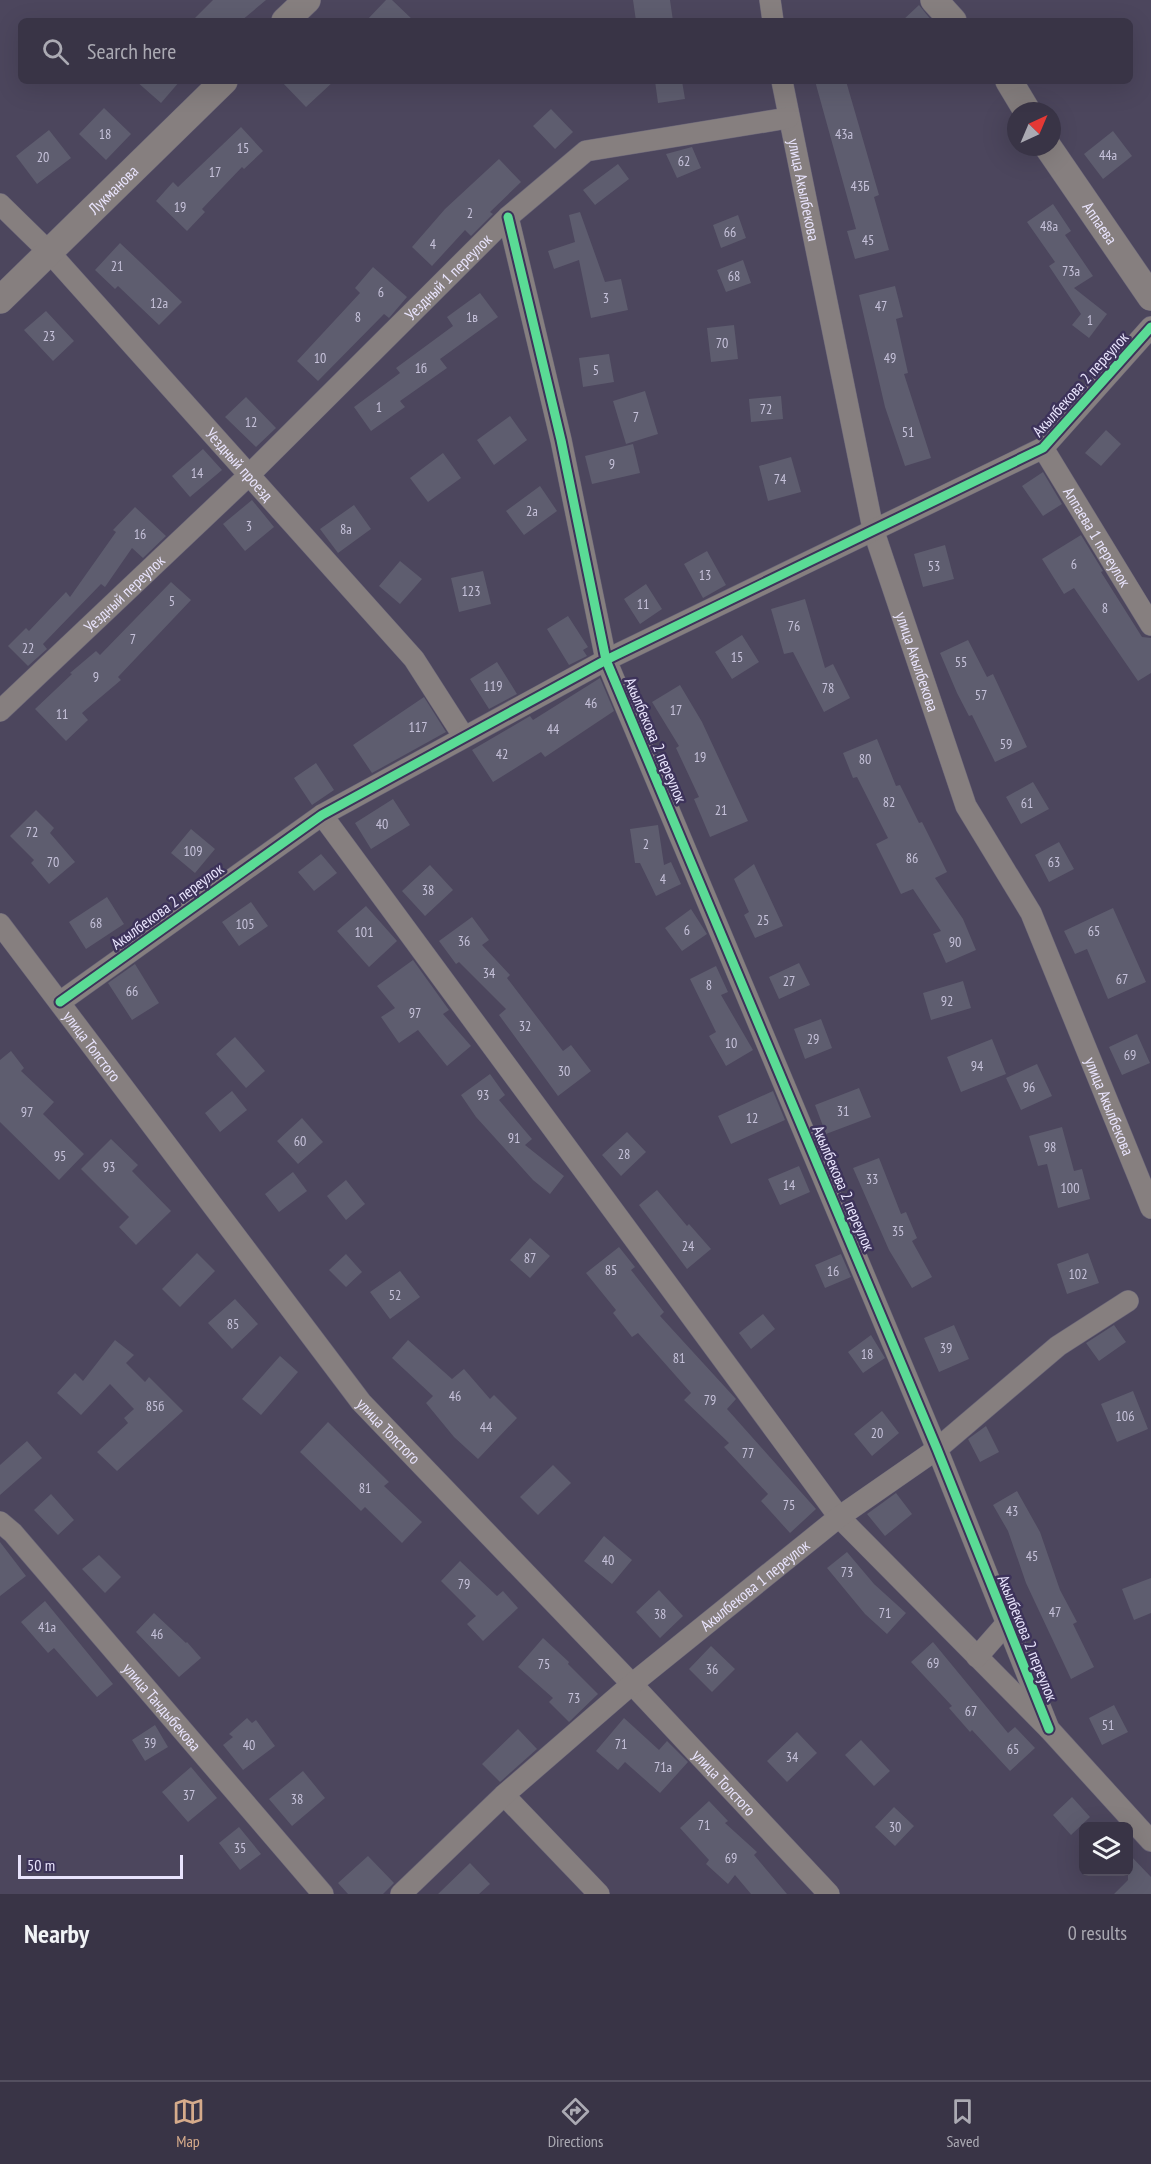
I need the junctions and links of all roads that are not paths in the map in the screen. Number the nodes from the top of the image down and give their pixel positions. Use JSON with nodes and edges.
{"nodes":[{"id":1,"x":307,"y":0,"type":"edge"},
{"id":2,"x":770,"y":0,"type":"edge"},
{"id":3,"x":934,"y":0,"type":"edge"},
{"id":4,"x":288,"y":18,"type":"edge"},
{"id":5,"x":773,"y":18,"type":"edge"},
{"id":6,"x":950,"y":18,"type":"edge"},
{"id":7,"x":221,"y":84,"type":"edge"},
{"id":8,"x":782,"y":84,"type":"edge"},
{"id":9,"x":1011,"y":84,"type":"edge"},
{"id":10,"x":1022,"y":102,"type":"edge"},
{"id":11,"x":788,"y":118,"type":"junction"},
{"id":12,"x":1054,"y":156,"type":"edge"},
{"id":13,"x":0,"y":204,"type":"edge"},
{"id":14,"x":508,"y":217,"type":"junction"},
{"id":15,"x":50,"y":253,"type":"junction"},
{"id":16,"x":1151,"y":297,"type":"edge"},
{"id":17,"x":0,"y":300,"type":"edge"},
{"id":18,"x":1151,"y":327,"type":"edge"},
{"id":19,"x":1043,"y":448,"type":"junction"},
{"id":20,"x":248,"y":476,"type":"junction"},
{"id":21,"x":873,"y":529,"type":"junction"},
{"id":22,"x":1151,"y":625,"type":"edge"},
{"id":23,"x":606,"y":660,"type":"junction"},
{"id":24,"x":0,"y":711,"type":"edge"},
{"id":25,"x":464,"y":737,"type":"junction"},
{"id":26,"x":321,"y":815,"type":"junction"},
{"id":27,"x":0,"y":924,"type":"edge"},
{"id":28,"x":60,"y":1002,"type":"junction"},
{"id":29,"x":1151,"y":1208,"type":"edge"},
{"id":30,"x":1128,"y":1301,"type":"dead end"},
{"id":31,"x":937,"y":1449,"type":"junction"},
{"id":32,"x":839,"y":1518,"type":"junction"},
{"id":33,"x":0,"y":1522,"type":"edge"},
{"id":34,"x":1006,"y":1624,"type":"junction"},
{"id":35,"x":976,"y":1657,"type":"junction"},
{"id":36,"x":632,"y":1684,"type":"junction"},
{"id":37,"x":1049,"y":1729,"type":"junction"},
{"id":38,"x":504,"y":1795,"type":"junction"},
{"id":39,"x":1151,"y":1841,"type":"edge"},
{"id":40,"x":323,"y":1894,"type":"edge"},
{"id":41,"x":401,"y":1894,"type":"edge"},
{"id":42,"x":599,"y":1894,"type":"edge"},
{"id":43,"x":829,"y":1894,"type":"edge"}],
"edges":[{"from":1,"to":4,"type":"street"},
{"from":2,"to":5,"type":"street"},
{"from":3,"to":6,"type":"street"},
{"from":7,"to":15,"type":"street","name":"Лукманова"},
{"from":8,"to":11,"type":"street","name":"улица Акылбекова"},
{"from":9,"to":10,"type":"street"},
{"from":11,"to":14,"type":"street","name":"Уездный 1 переулок"},
{"from":11,"to":21,"type":"street","name":"улица Акылбекова"},
{"from":12,"to":16,"type":"street","name":"Аппаева"},
{"from":13,"to":15,"type":"street","name":"Уездный проезд"},
{"from":14,"to":20,"type":"street","name":"Уездный 1 переулок"},
{"from":14,"to":23,"type":"street","name":"Акылбекова 2 переулок"},
{"from":15,"to":17,"type":"street","name":"Лукманова"},
{"from":15,"to":20,"type":"street","name":"Уездный проезд"},
{"from":18,"to":19,"type":"street","name":"Акылбекова 2 переулок"},
{"from":19,"to":21,"type":"street","name":"Акылбекова 2 переулок"},
{"from":19,"to":22,"type":"street","name":"Аппаева 1 переулок"},
{"from":20,"to":24,"type":"street","name":"Уездный переулок"},
{"from":20,"to":25,"type":"street","name":"Уездный проезд"},
{"from":21,"to":23,"type":"street","name":"Акылбекова 2 переулок"},
{"from":21,"to":29,"type":"street","name":"улица Акылбекова"},
{"from":23,"to":25,"type":"street","name":"Акылбекова 2 переулок"},
{"from":23,"to":31,"type":"street","name":"Акылбекова 2 переулок"},
{"from":25,"to":26,"type":"street","name":"Акылбекова 2 переулок"},
{"from":26,"to":28,"type":"street","name":"Акылбекова 2 переулок"},
{"from":26,"to":32,"type":"street","name":"Акылбекова 2 переулок"},
{"from":27,"to":28,"type":"street","name":"улица Толстого"},
{"from":28,"to":36,"type":"street","name":"улица Толстого"},
{"from":30,"to":31,"type":"street","name":"Акылбекова 1 переулок"},
{"from":31,"to":32,"type":"street","name":"Акылбекова 1 переулок"},
{"from":31,"to":34,"type":"street","name":"Акылбекова 2 переулок"},
{"from":32,"to":35,"type":"street","name":"Акылбекова 2 переулок"},
{"from":32,"to":36,"type":"street","name":"Акылбекова 1 переулок"},
{"from":33,"to":40,"type":"street","name":"улица Тандыбекова"},
{"from":34,"to":35,"type":"street"},
{"from":34,"to":37,"type":"street","name":"Акылбекова 2 переулок"},
{"from":35,"to":37,"type":"street","name":"Акылбекова 2 переулок"},
{"from":36,"to":38,"type":"street","name":"Акылбекова 1 переулок"},
{"from":36,"to":43,"type":"street","name":"улица Толстого"},
{"from":37,"to":39,"type":"street","name":"Акылбекова 2 переулок"},
{"from":38,"to":41,"type":"street","name":"Акылбекова 1 переулок"},
{"from":38,"to":42,"type":"street"}]}
